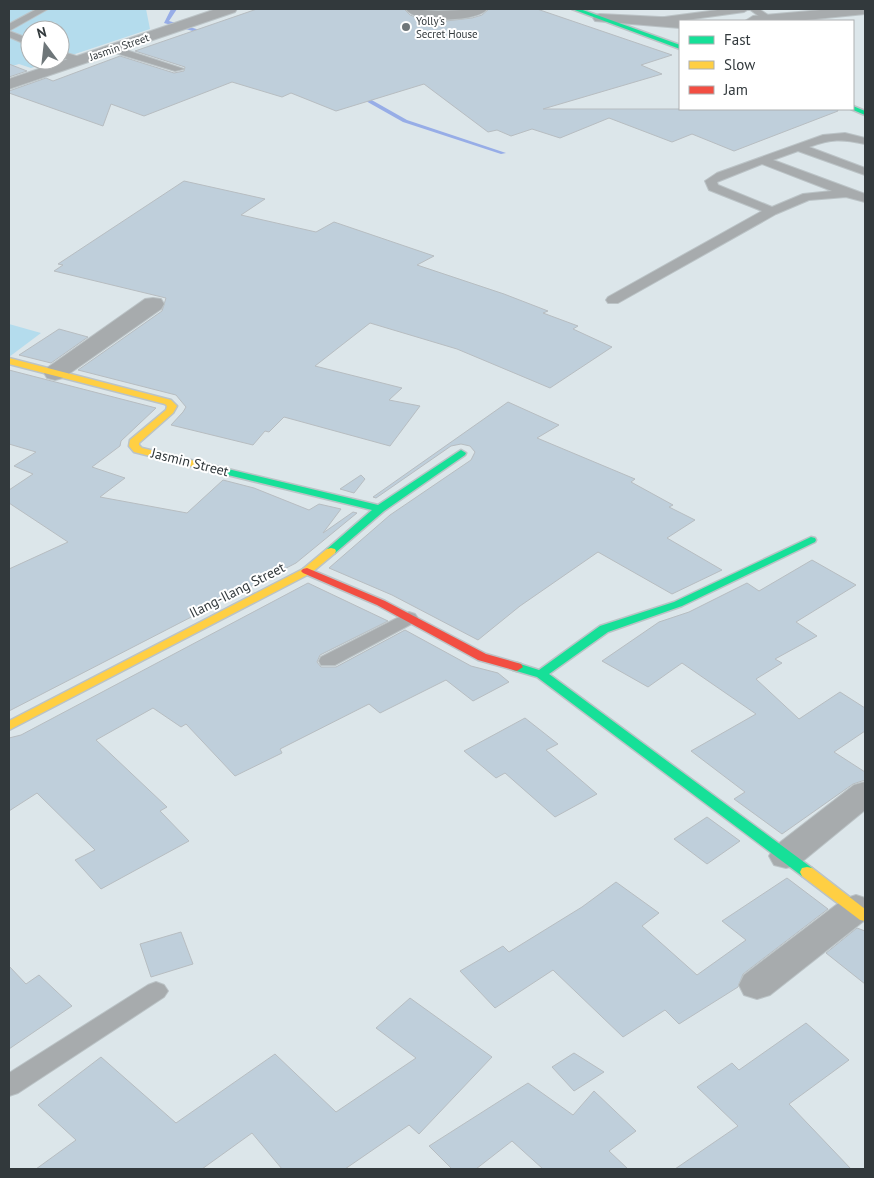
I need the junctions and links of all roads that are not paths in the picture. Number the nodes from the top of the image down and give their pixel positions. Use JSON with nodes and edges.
{"nodes":[{"id":1,"x":43,"y":9,"type":"edge"},
{"id":2,"x":230,"y":9,"type":"edge"},
{"id":3,"x":413,"y":9,"type":"edge"},
{"id":4,"x":480,"y":9,"type":"edge"},
{"id":5,"x":575,"y":9,"type":"edge"},
{"id":6,"x":744,"y":9,"type":"edge"},
{"id":7,"x":753,"y":9,"type":"edge"},
{"id":8,"x":843,"y":10,"type":"edge"},
{"id":9,"x":865,"y":10,"type":"edge"},
{"id":10,"x":600,"y":18,"type":"junction"},
{"id":11,"x":758,"y":18,"type":"edge"},
{"id":12,"x":657,"y":21,"type":"junction"},
{"id":13,"x":679,"y":23,"type":"edge"},
{"id":14,"x":9,"y":28,"type":"edge"},
{"id":15,"x":677,"y":44,"type":"edge"},
{"id":16,"x":113,"y":49,"type":"junction"},
{"id":17,"x":70,"y":57,"type":"edge"},
{"id":18,"x":79,"y":60,"type":"junction"},
{"id":19,"x":179,"y":69,"type":"dead end"},
{"id":20,"x":9,"y":84,"type":"edge"},
{"id":21,"x":865,"y":141,"type":"edge"},
{"id":22,"x":798,"y":147,"type":"junction"},
{"id":23,"x":762,"y":160,"type":"junction"},
{"id":24,"x":865,"y":172,"type":"edge"},
{"id":25,"x":850,"y":194,"type":"junction"},
{"id":26,"x":865,"y":198,"type":"edge"},
{"id":27,"x":772,"y":211,"type":"junction"},
{"id":28,"x":613,"y":300,"type":"dead end"},
{"id":29,"x":153,"y":304,"type":"dead end"},
{"id":30,"x":9,"y":361,"type":"edge"},
{"id":31,"x":56,"y":373,"type":"junction"},
{"id":32,"x":461,"y":453,"type":"dead end"},
{"id":33,"x":380,"y":509,"type":"junction"},
{"id":34,"x":811,"y":540,"type":"dead end"},
{"id":35,"x":308,"y":571,"type":"junction"},
{"id":36,"x":409,"y":618,"type":"junction"},
{"id":37,"x":328,"y":661,"type":"dead end"},
{"id":38,"x":541,"y":674,"type":"junction"},
{"id":39,"x":9,"y":726,"type":"edge"},
{"id":40,"x":865,"y":793,"type":"edge"},
{"id":41,"x":786,"y":856,"type":"junction"},
{"id":42,"x":860,"y":912,"type":"edge"},
{"id":43,"x":757,"y":985,"type":"dead end"},
{"id":44,"x":156,"y":991,"type":"dead end"},
{"id":45,"x":9,"y":1086,"type":"edge"}],
"edges":[{"from":1,"to":14,"type":"lane"},
{"from":2,"to":16,"type":"street","name":"Jasmin Street"},
{"from":3,"to":4,"type":"street"},
{"from":5,"to":10,"type":"street"},
{"from":6,"to":12,"type":"lane"},
{"from":7,"to":11,"type":"lane"},
{"from":8,"to":9,"type":"street"},
{"from":8,"to":11,"type":"street"},
{"from":10,"to":12,"type":"street"},
{"from":10,"to":15,"type":"street"},
{"from":12,"to":13,"type":"street"},
{"from":16,"to":18,"type":"street","name":"Jasmin Street"},
{"from":16,"to":19,"type":"lane"},
{"from":17,"to":18,"type":"lane"},
{"from":18,"to":20,"type":"street","name":"Jasmin Street"},
{"from":21,"to":22,"type":"lane"},
{"from":22,"to":23,"type":"lane"},
{"from":22,"to":24,"type":"lane"},
{"from":23,"to":25,"type":"lane"},
{"from":23,"to":27,"type":"lane"},
{"from":25,"to":26,"type":"lane"},
{"from":25,"to":27,"type":"lane"},
{"from":27,"to":28,"type":"lane"},
{"from":29,"to":31,"type":"street"},
{"from":30,"to":31,"type":"street","name":"Jasmin Street"},
{"from":31,"to":33,"type":"street","name":"Jasmin Street"},
{"from":32,"to":33,"type":"street","name":"Ilang-Ilang Street"},
{"from":33,"to":35,"type":"street","name":"Ilang-Ilang Street"},
{"from":34,"to":38,"type":"street"},
{"from":35,"to":36,"type":"street"},
{"from":35,"to":39,"type":"street","name":"Ilang-Ilang Street"},
{"from":36,"to":37,"type":"lane"},
{"from":36,"to":38,"type":"street"},
{"from":38,"to":41,"type":"street"},
{"from":40,"to":41,"type":"street"},
{"from":41,"to":42,"type":"street"},
{"from":42,"to":43,"type":"street"},
{"from":44,"to":45,"type":"lane"}]}
